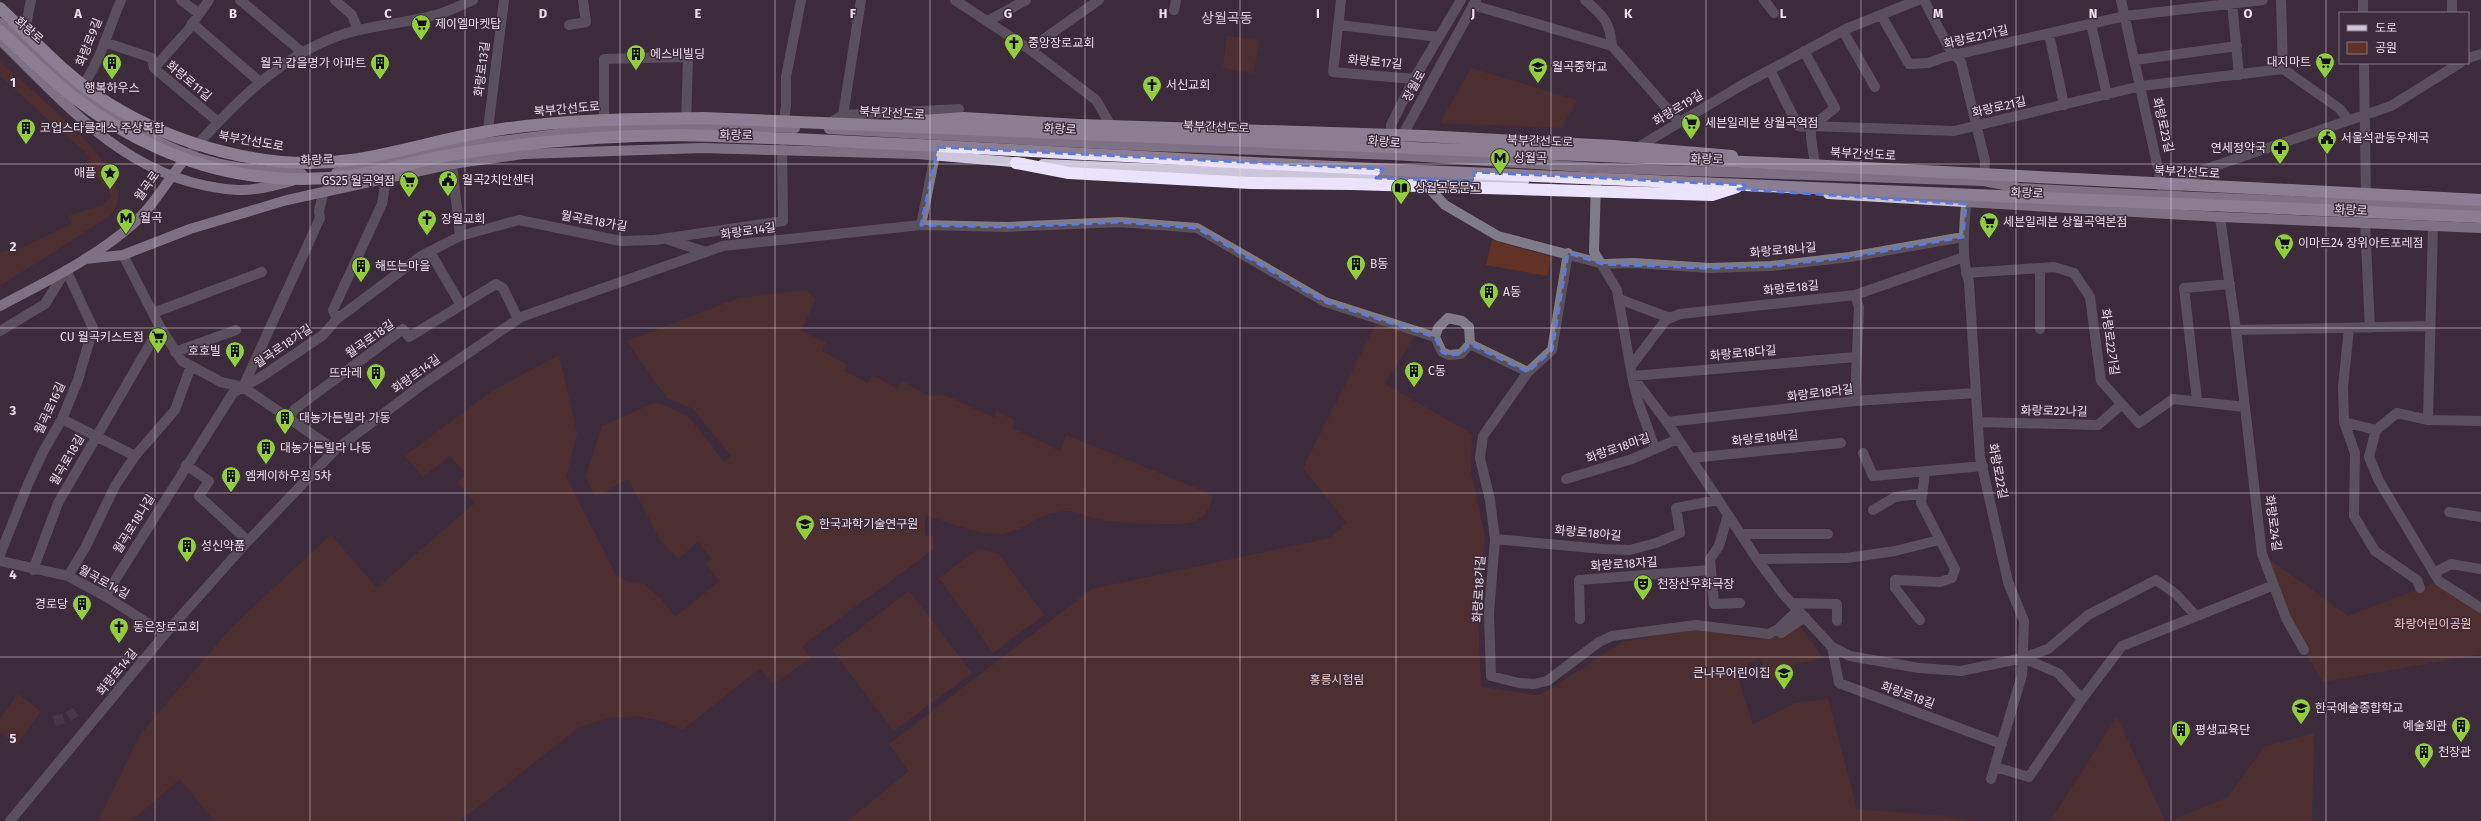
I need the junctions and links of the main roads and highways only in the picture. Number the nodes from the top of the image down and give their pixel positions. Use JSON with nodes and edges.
{"nodes":[{"id":1,"x":0,"y":8,"type":"edge"},
{"id":2,"x":0,"y":23,"type":"edge"},
{"id":3,"x":0,"y":31,"type":"edge"},
{"id":4,"x":0,"y":40,"type":"edge"},
{"id":5,"x":839,"y":130,"type":"junction"},
{"id":6,"x":964,"y":136,"type":"junction"},
{"id":7,"x":513,"y":139,"type":"junction"},
{"id":8,"x":459,"y":146,"type":"junction"},
{"id":9,"x":189,"y":154,"type":"junction"},
{"id":10,"x":522,"y":154,"type":"junction"},
{"id":11,"x":935,"y":155,"type":"junction"},
{"id":12,"x":1393,"y":155,"type":"junction"},
{"id":13,"x":1474,"y":161,"type":"junction"},
{"id":14,"x":463,"y":162,"type":"junction"},
{"id":15,"x":1016,"y":163,"type":"junction"},
{"id":16,"x":1789,"y":164,"type":"junction"},
{"id":17,"x":316,"y":175,"type":"junction"},
{"id":18,"x":170,"y":176,"type":"junction"},
{"id":19,"x":1376,"y":178,"type":"junction"},
{"id":20,"x":1474,"y":181,"type":"junction"},
{"id":21,"x":1746,"y":185,"type":"junction"},
{"id":22,"x":2019,"y":188,"type":"junction"},
{"id":23,"x":2481,"y":200,"type":"edge"},
{"id":24,"x":2010,"y":205,"type":"junction"},
{"id":25,"x":2481,"y":209,"type":"edge"},
{"id":26,"x":2481,"y":217,"type":"edge"},
{"id":27,"x":2481,"y":228,"type":"edge"},
{"id":28,"x":190,"y":229,"type":"joint"},
{"id":29,"x":86,"y":259,"type":"junction"},
{"id":30,"x":0,"y":306,"type":"edge"}],
"edges":[{"from":1,"to":16,"type":"highway","name":"북부간선도로","bridge":true},
{"from":2,"to":9,"type":"main road","name":"화랑로"},
{"from":3,"to":21,"type":"highway","bridge":true},
{"from":4,"to":18,"type":"main road"},
{"from":5,"to":6,"type":"main road","name":"화랑로"},
{"from":5,"to":7,"type":"main road","name":"화랑로"},
{"from":5,"to":16,"type":"highway","bridge":true},
{"from":6,"to":11,"type":"main road"},
{"from":6,"to":12,"type":"main road","name":"화랑로"},
{"from":7,"to":8,"type":"main road","name":"화랑로"},
{"from":7,"to":10,"type":"main road"},
{"from":8,"to":14,"type":"main road"},
{"from":8,"to":17,"type":"main road","name":"화랑로"},
{"from":9,"to":17,"type":"main road","name":"화랑로"},
{"from":9,"to":18,"type":"main road","name":"월곡로"},
{"from":10,"to":11,"type":"main road","name":"화랑로"},
{"from":10,"to":14,"type":"main road","name":"화랑로"},
{"from":11,"to":15,"type":"main road","name":"화랑로"},
{"from":12,"to":13,"type":"main road","name":"화랑로"},
{"from":12,"to":19,"type":"main road","name":"장월로"},
{"from":13,"to":20,"type":"main road"},
{"from":13,"to":22,"type":"main road","name":"화랑로"},
{"from":14,"to":28,"type":"main road","name":"화랑로"},
{"from":15,"to":19,"type":"main road","name":"화랑로"},
{"from":15,"to":21,"type":"highway","bridge":true},
{"from":16,"to":23,"type":"highway","name":"북부간선도로","bridge":true},
{"from":17,"to":18,"type":"main road"},
{"from":18,"to":29,"type":"main road","name":"월곡로"},
{"from":19,"to":20,"type":"main road","name":"화랑로"},
{"from":20,"to":24,"type":"main road","name":"화랑로"},
{"from":21,"to":26,"type":"highway","bridge":true},
{"from":22,"to":24,"type":"main road"},
{"from":22,"to":25,"type":"main road","name":"화랑로"},
{"from":24,"to":27,"type":"main road","name":"화랑로"},
{"from":28,"to":29,"type":"main road","name":"월곡로"},
{"from":29,"to":30,"type":"main road","name":"월곡로"}]}
